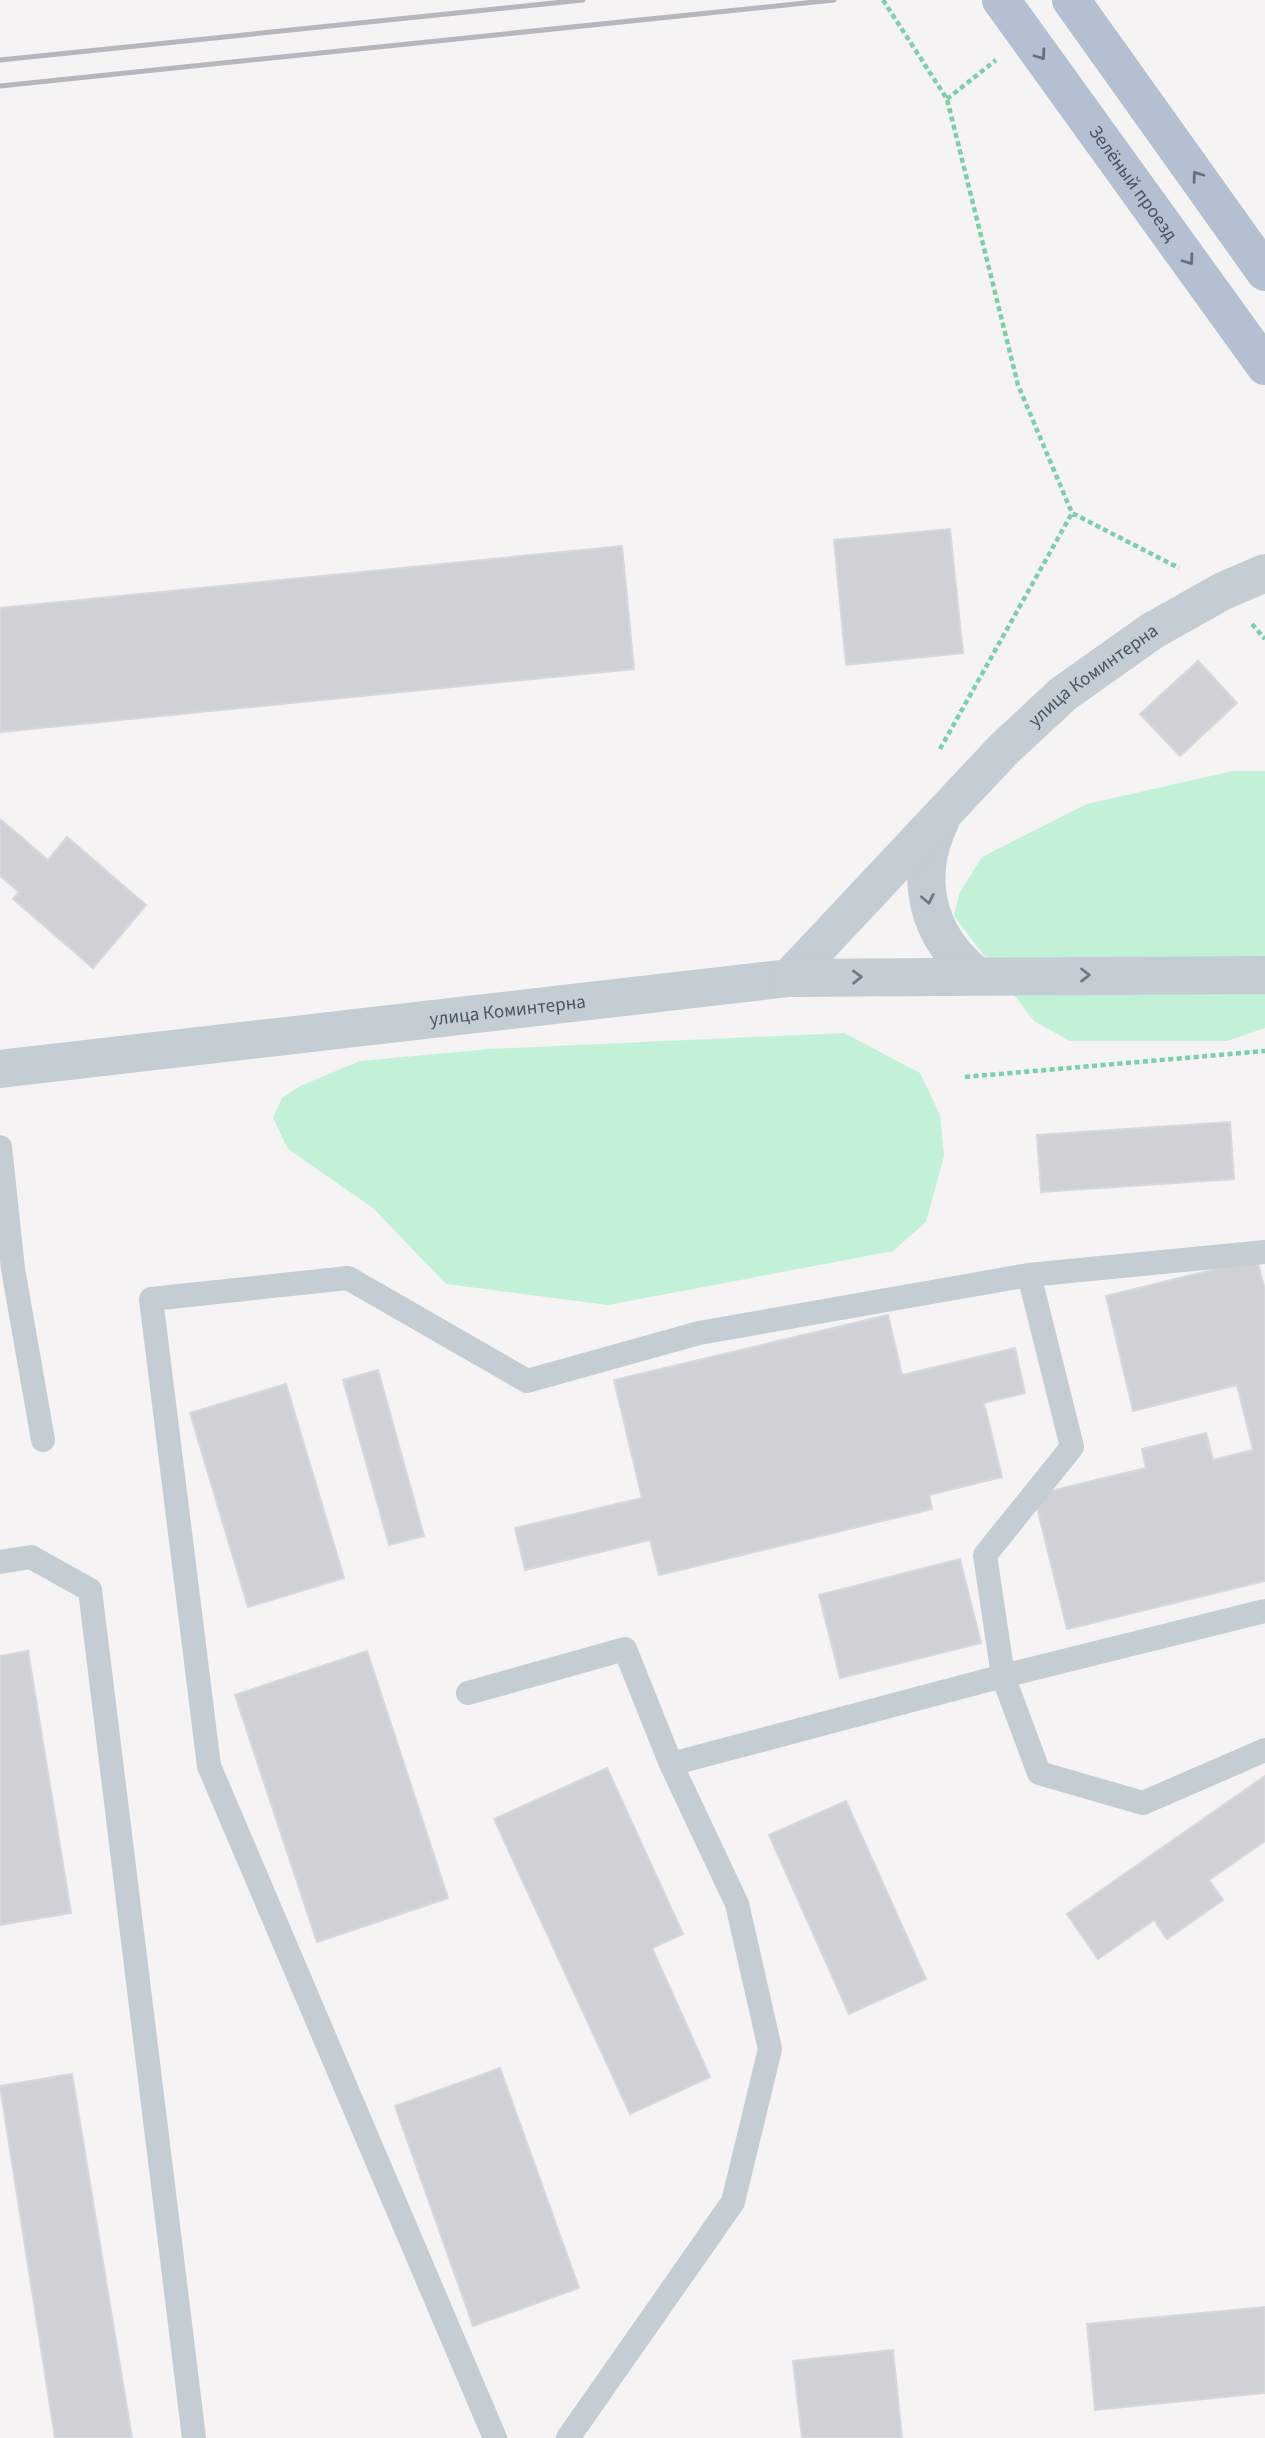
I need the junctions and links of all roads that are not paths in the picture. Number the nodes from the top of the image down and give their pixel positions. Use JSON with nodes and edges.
{"nodes":[{"id":1,"x":1001,"y":0,"type":"edge"},
{"id":2,"x":1071,"y":0,"type":"edge"},
{"id":3,"x":1265,"y":272,"type":"edge"},
{"id":4,"x":1265,"y":366,"type":"edge"},
{"id":5,"x":1265,"y":573,"type":"edge"},
{"id":6,"x":946,"y":811,"type":"junction"},
{"id":7,"x":976,"y":975,"type":"junction"},
{"id":8,"x":1265,"y":975,"type":"edge"},
{"id":9,"x":789,"y":978,"type":"junction"},
{"id":10,"x":0,"y":1069,"type":"edge"},
{"id":11,"x":0,"y":1147,"type":"edge"},
{"id":12,"x":1265,"y":1252,"type":"edge"},
{"id":13,"x":1029,"y":1275,"type":"junction"},
{"id":14,"x":43,"y":1440,"type":"dead end"},
{"id":15,"x":0,"y":1562,"type":"edge"},
{"id":16,"x":1265,"y":1611,"type":"edge"},
{"id":17,"x":1003,"y":1676,"type":"junction"},
{"id":18,"x":468,"y":1693,"type":"dead end"},
{"id":19,"x":1265,"y":1750,"type":"edge"},
{"id":20,"x":671,"y":1764,"type":"junction"},
{"id":21,"x":194,"y":2438,"type":"edge"},
{"id":22,"x":495,"y":2438,"type":"edge"},
{"id":23,"x":568,"y":2438,"type":"edge"}],
"edges":[{"from":1,"to":4,"type":"main road","name":"Зелёный проезд","one_way":true,"bridge":true},
{"from":3,"to":2,"type":"main road","one_way":true},
{"from":5,"to":6,"type":"street","name":"улица Коминтерна"},
{"from":6,"to":7,"type":"street","name":"улица Коминтерна","one_way":true},
{"from":6,"to":9,"type":"street","name":"улица Коминтерна"},
{"from":7,"to":8,"type":"street","one_way":true},
{"from":9,"to":7,"type":"street","one_way":true},
{"from":9,"to":10,"type":"street","name":"улица Коминтерна"},
{"from":11,"to":14,"type":"lane"},
{"from":12,"to":13,"type":"lane"},
{"from":13,"to":17,"type":"lane"},
{"from":13,"to":22,"type":"lane"},
{"from":15,"to":21,"type":"lane"},
{"from":16,"to":17,"type":"lane"},
{"from":17,"to":19,"type":"lane"},
{"from":17,"to":20,"type":"lane"},
{"from":18,"to":20,"type":"lane"},
{"from":20,"to":23,"type":"lane"}]}
